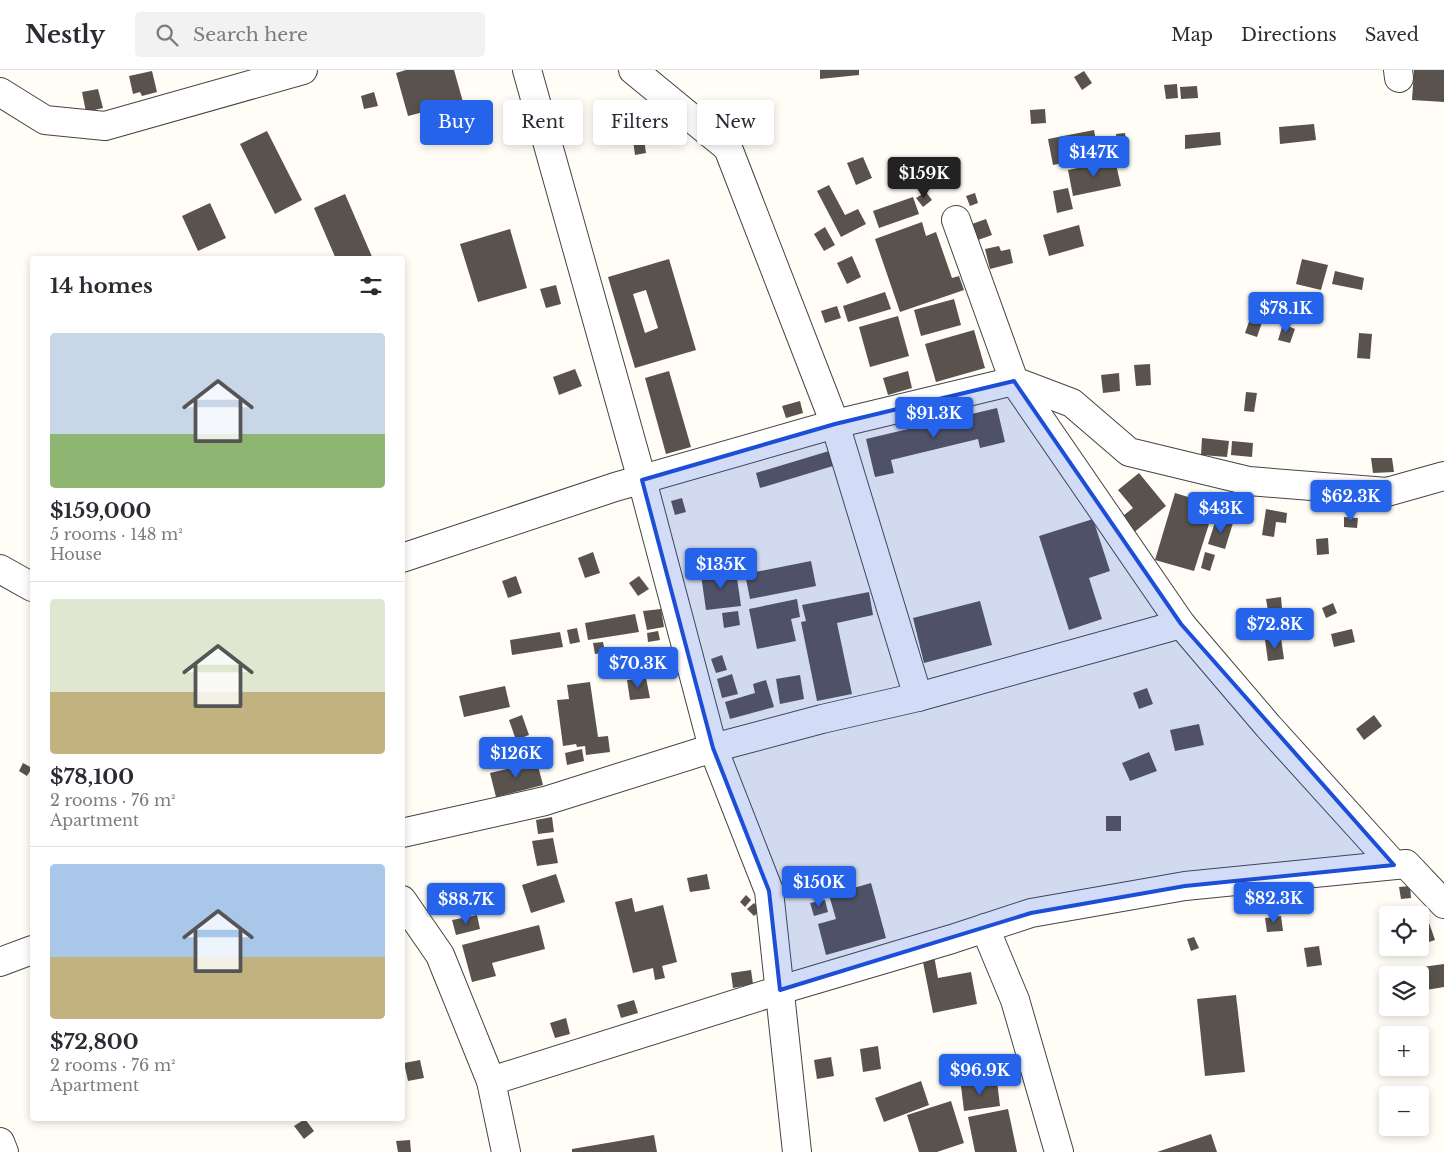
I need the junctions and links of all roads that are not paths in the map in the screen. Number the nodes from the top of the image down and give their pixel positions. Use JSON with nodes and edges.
{"nodes":[{"id":1,"x":304,"y":70,"type":"edge"},
{"id":2,"x":527,"y":70,"type":"edge"},
{"id":3,"x":633,"y":70,"type":"edge"},
{"id":4,"x":0,"y":92,"type":"edge"},
{"id":5,"x":956,"y":220,"type":"dead end"},
{"id":6,"x":1014,"y":381,"type":"junction"},
{"id":7,"x":835,"y":424,"type":"junction"},
{"id":8,"x":1444,"y":476,"type":"edge"},
{"id":9,"x":642,"y":480,"type":"junction"},
{"id":10,"x":405,"y":557,"type":"edge"},
{"id":11,"x":0,"y":569,"type":"edge"},
{"id":12,"x":30,"y":586,"type":"edge"},
{"id":13,"x":1181,"y":624,"type":"junction"},
{"id":14,"x":918,"y":696,"type":"junction"},
{"id":15,"x":713,"y":748,"type":"junction"},
{"id":16,"x":405,"y":832,"type":"edge"},
{"id":17,"x":1394,"y":865,"type":"junction"},
{"id":18,"x":405,"y":904,"type":"edge"},
{"id":19,"x":1444,"y":904,"type":"edge"},
{"id":20,"x":986,"y":928,"type":"junction"},
{"id":21,"x":30,"y":951,"type":"edge"},
{"id":22,"x":0,"y":962,"type":"edge"},
{"id":23,"x":780,"y":990,"type":"junction"},
{"id":24,"x":491,"y":1081,"type":"junction"},
{"id":25,"x":0,"y":1142,"type":"edge"},
{"id":26,"x":4,"y":1152,"type":"edge"},
{"id":27,"x":506,"y":1152,"type":"edge"},
{"id":28,"x":797,"y":1152,"type":"edge"},
{"id":29,"x":1059,"y":1152,"type":"edge"}],
"edges":[{"from":1,"to":4,"type":"street"},
{"from":2,"to":9,"type":"street"},
{"from":3,"to":7,"type":"street"},
{"from":5,"to":6,"type":"street"},
{"from":6,"to":7,"type":"street"},
{"from":6,"to":8,"type":"street"},
{"from":6,"to":13,"type":"street"},
{"from":7,"to":9,"type":"street"},
{"from":7,"to":14,"type":"street"},
{"from":9,"to":10,"type":"street"},
{"from":9,"to":15,"type":"street"},
{"from":11,"to":12,"type":"street"},
{"from":13,"to":14,"type":"street"},
{"from":13,"to":17,"type":"street"},
{"from":14,"to":15,"type":"street"},
{"from":15,"to":16,"type":"street"},
{"from":15,"to":23,"type":"street"},
{"from":17,"to":19,"type":"street"},
{"from":17,"to":20,"type":"street"},
{"from":18,"to":24,"type":"street"},
{"from":20,"to":23,"type":"street"},
{"from":20,"to":29,"type":"street"},
{"from":21,"to":22,"type":"street"},
{"from":23,"to":24,"type":"street"},
{"from":23,"to":28,"type":"street"},
{"from":24,"to":27,"type":"street"},
{"from":25,"to":26,"type":"street"}]}
